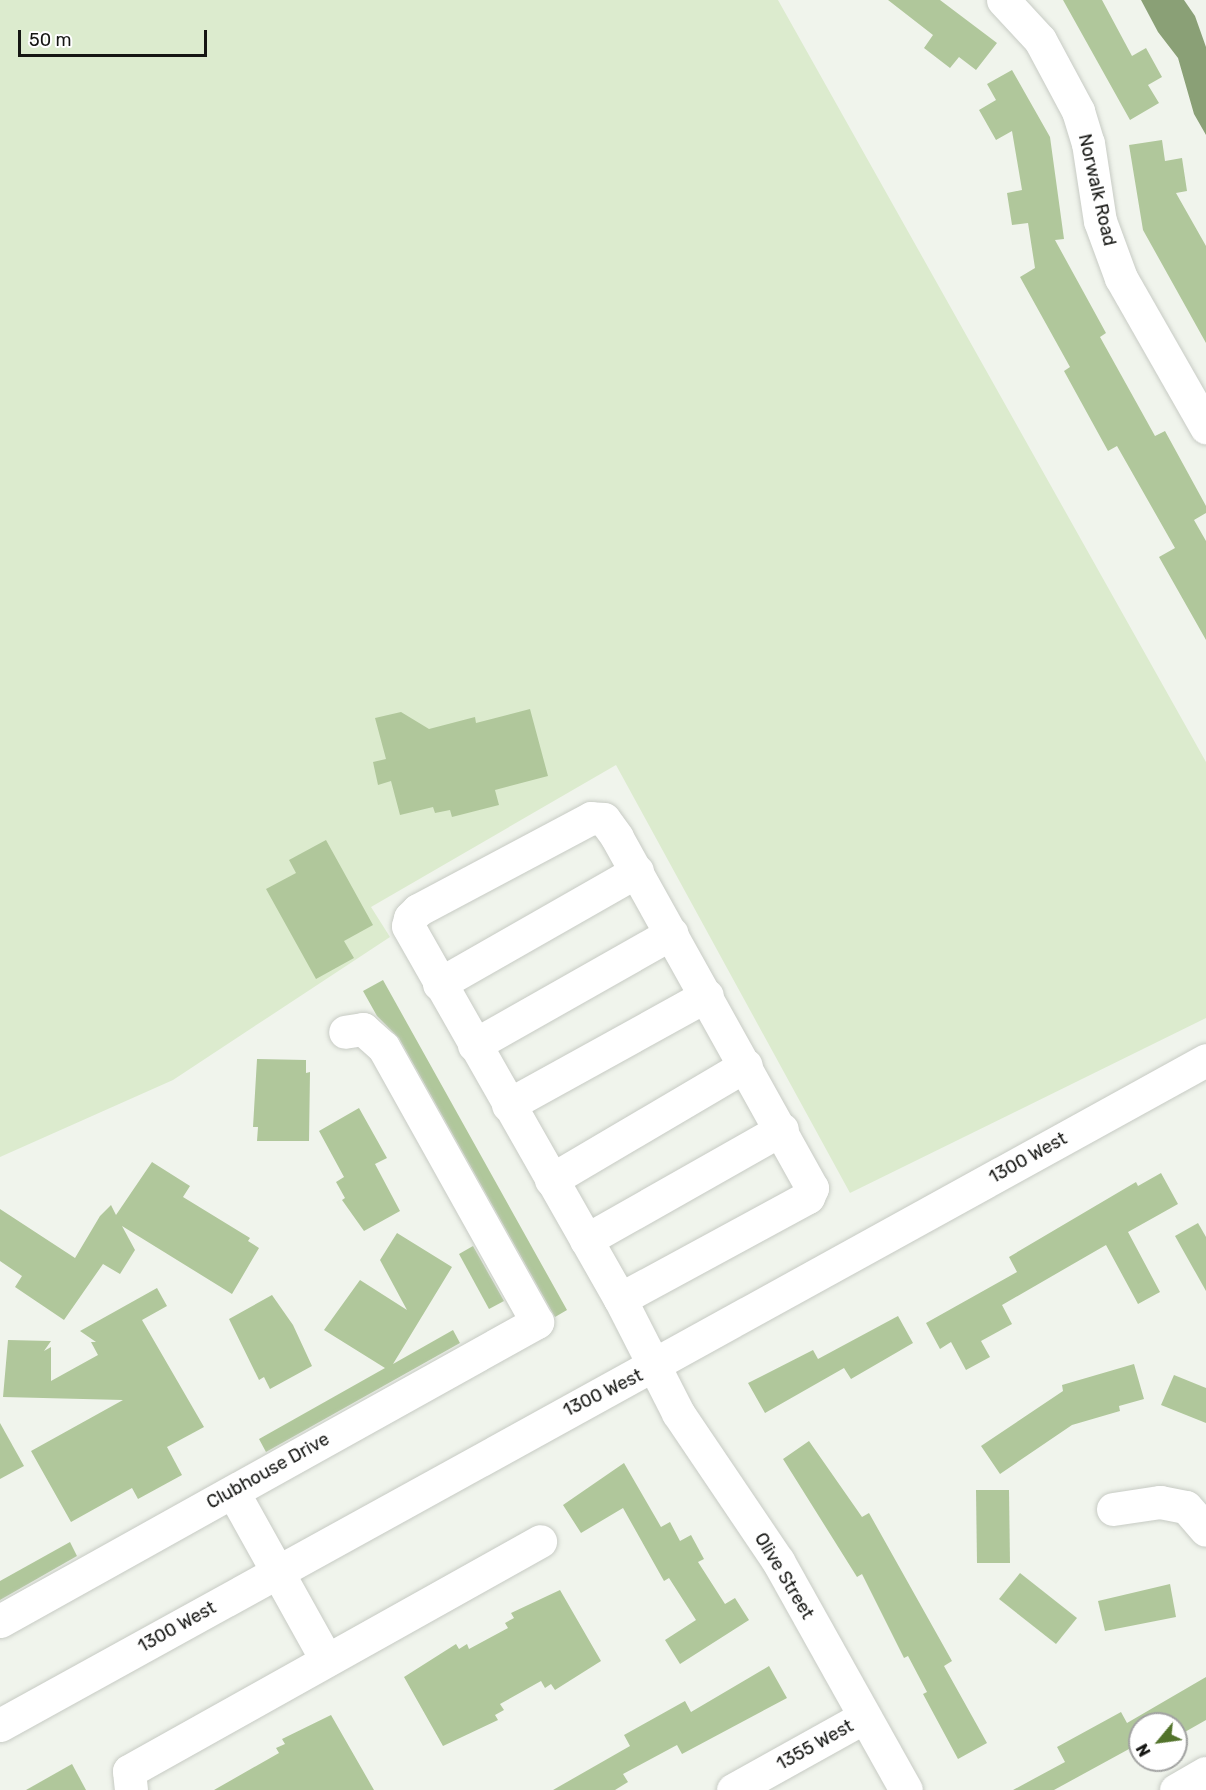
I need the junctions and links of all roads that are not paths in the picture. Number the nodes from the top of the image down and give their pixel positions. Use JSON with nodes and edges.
{"nodes":[{"id":1,"x":1003,"y":0,"type":"edge"},
{"id":2,"x":1195,"y":381,"type":"edge"},
{"id":3,"x":1206,"y":427,"type":"edge"},
{"id":4,"x":637,"y":871,"type":"junction"},
{"id":5,"x":672,"y":933,"type":"junction"},
{"id":6,"x":439,"y":984,"type":"junction"},
{"id":7,"x":707,"y":995,"type":"junction"},
{"id":8,"x":345,"y":1032,"type":"dead end"},
{"id":9,"x":474,"y":1045,"type":"junction"},
{"id":10,"x":1206,"y":1060,"type":"edge"},
{"id":11,"x":746,"y":1065,"type":"junction"},
{"id":12,"x":508,"y":1105,"type":"junction"},
{"id":13,"x":782,"y":1129,"type":"junction"},
{"id":14,"x":551,"y":1180,"type":"junction"},
{"id":15,"x":586,"y":1240,"type":"junction"},
{"id":16,"x":620,"y":1299,"type":"junction"},
{"id":17,"x":653,"y":1368,"type":"junction"},
{"id":18,"x":233,"y":1492,"type":"junction"},
{"id":19,"x":1113,"y":1509,"type":"dead end"},
{"id":20,"x":1206,"y":1530,"type":"edge"},
{"id":21,"x":540,"y":1541,"type":"dead end"},
{"id":22,"x":277,"y":1571,"type":"junction"},
{"id":23,"x":0,"y":1621,"type":"edge"},
{"id":24,"x":326,"y":1659,"type":"junction"},
{"id":25,"x":864,"y":1717,"type":"junction"},
{"id":26,"x":0,"y":1725,"type":"edge"},
{"id":27,"x":1206,"y":1773,"type":"edge"},
{"id":28,"x":131,"y":1790,"type":"edge"},
{"id":29,"x":733,"y":1790,"type":"edge"},
{"id":30,"x":906,"y":1790,"type":"edge"},
{"id":31,"x":1176,"y":1790,"type":"edge"}],
"edges":[{"from":1,"to":2,"type":"street","name":"Norwalk Road"},
{"from":2,"to":3,"type":"street","name":"Norwalk Road"},
{"from":4,"to":5,"type":"street"},
{"from":4,"to":6,"type":"street"},
{"from":4,"to":6,"type":"street","name":"Olive Street"},
{"from":5,"to":7,"type":"street"},
{"from":5,"to":9,"type":"street"},
{"from":6,"to":9,"type":"street","name":"Olive Street"},
{"from":7,"to":11,"type":"street"},
{"from":7,"to":12,"type":"street"},
{"from":8,"to":18,"type":"street","name":"Clubhouse Drive"},
{"from":9,"to":12,"type":"street","name":"Olive Street"},
{"from":10,"to":17,"type":"street","name":"1300 West"},
{"from":11,"to":13,"type":"street"},
{"from":11,"to":14,"type":"street"},
{"from":12,"to":14,"type":"street","name":"Olive Street"},
{"from":13,"to":15,"type":"street"},
{"from":13,"to":16,"type":"street"},
{"from":14,"to":15,"type":"street","name":"Olive Street"},
{"from":15,"to":16,"type":"street","name":"Olive Street"},
{"from":16,"to":17,"type":"street","name":"Olive Street"},
{"from":17,"to":22,"type":"street","name":"1300 West"},
{"from":17,"to":25,"type":"street","name":"Olive Street"},
{"from":18,"to":22,"type":"street"},
{"from":18,"to":23,"type":"street","name":"Clubhouse Drive"},
{"from":19,"to":20,"type":"street"},
{"from":21,"to":24,"type":"street"},
{"from":22,"to":24,"type":"street"},
{"from":22,"to":26,"type":"street","name":"1300 West"},
{"from":24,"to":28,"type":"street"},
{"from":25,"to":29,"type":"street","name":"1355 West"},
{"from":25,"to":30,"type":"street","name":"Olive Street"},
{"from":27,"to":31,"type":"street"}]}
